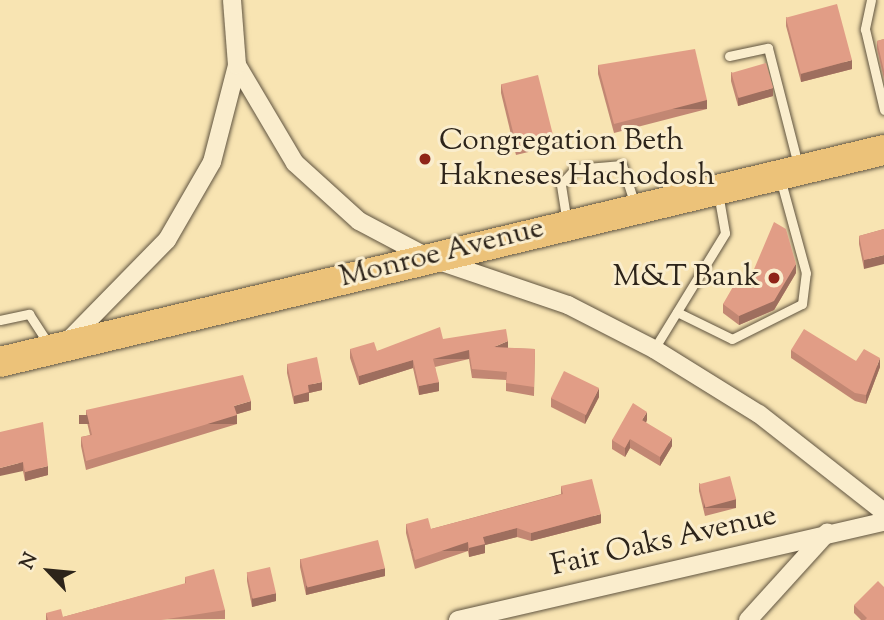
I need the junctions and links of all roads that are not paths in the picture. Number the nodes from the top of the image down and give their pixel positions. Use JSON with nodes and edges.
{"nodes":[{"id":1,"x":232,"y":0,"type":"edge"},
{"id":2,"x":871,"y":0,"type":"edge"},
{"id":3,"x":729,"y":56,"type":"dead end"},
{"id":4,"x":237,"y":65,"type":"junction"},
{"id":5,"x":884,"y":110,"type":"edge"},
{"id":6,"x":884,"y":150,"type":"edge"},
{"id":7,"x":790,"y":172,"type":"junction"},
{"id":8,"x":717,"y":189,"type":"junction"},
{"id":9,"x":635,"y":208,"type":"junction"},
{"id":10,"x":567,"y":224,"type":"junction"},
{"id":11,"x":427,"y":257,"type":"junction"},
{"id":12,"x":677,"y":312,"type":"junction"},
{"id":13,"x":0,"y":320,"type":"edge"},
{"id":14,"x":654,"y":349,"type":"junction"},
{"id":15,"x":56,"y":350,"type":"junction"},
{"id":16,"x":0,"y":362,"type":"edge"},
{"id":17,"x":884,"y":512,"type":"edge"},
{"id":18,"x":884,"y":522,"type":"edge"},
{"id":19,"x":827,"y":533,"type":"junction"},
{"id":20,"x":458,"y":620,"type":"edge"},
{"id":21,"x":748,"y":620,"type":"edge"}],
"edges":[{"from":1,"to":4,"type":"street"},
{"from":2,"to":5,"type":"lane"},
{"from":3,"to":7,"type":"lane"},
{"from":4,"to":11,"type":"street"},
{"from":4,"to":15,"type":"street"},
{"from":6,"to":7,"type":"main road","name":"Monroe Avenue"},
{"from":7,"to":8,"type":"main road","name":"Monroe Avenue"},
{"from":7,"to":12,"type":"lane"},
{"from":8,"to":9,"type":"main road","name":"Monroe Avenue"},
{"from":8,"to":12,"type":"lane"},
{"from":9,"to":10,"type":"main road","name":"Monroe Avenue"},
{"from":9,"to":10,"type":"lane"},
{"from":10,"to":11,"type":"main road","name":"Monroe Avenue"},
{"from":11,"to":14,"type":"street"},
{"from":11,"to":15,"type":"main road","name":"Monroe Avenue"},
{"from":12,"to":14,"type":"lane"},
{"from":13,"to":15,"type":"lane"},
{"from":14,"to":17,"type":"street"},
{"from":15,"to":16,"type":"main road","name":"Monroe Avenue"},
{"from":18,"to":19,"type":"street","name":"Fair Oaks Avenue"},
{"from":19,"to":20,"type":"street","name":"Fair Oaks Avenue"},
{"from":19,"to":21,"type":"street"}]}
